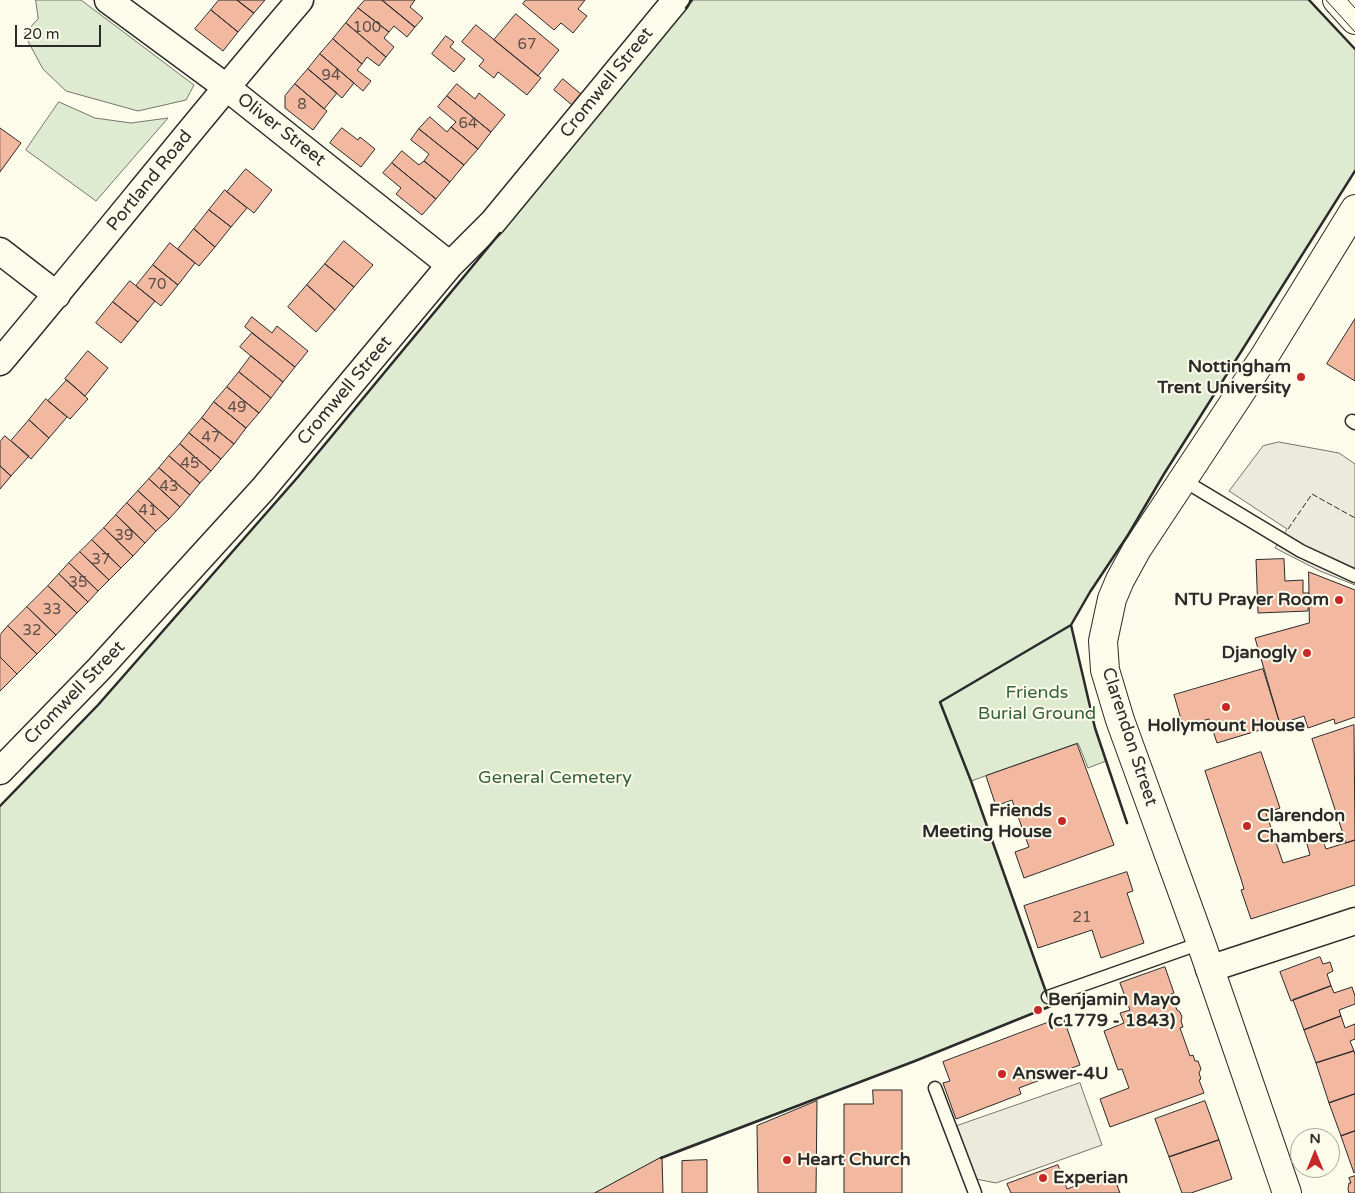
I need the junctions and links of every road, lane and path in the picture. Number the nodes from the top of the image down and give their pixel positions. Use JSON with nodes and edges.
{"nodes":[{"id":1,"x":300,"y":0,"type":"edge"},
{"id":2,"x":676,"y":0,"type":"edge"},
{"id":3,"x":1337,"y":0,"type":"edge"},
{"id":4,"x":111,"y":1,"type":"edge"},
{"id":5,"x":1355,"y":20,"type":"edge"},
{"id":6,"x":226,"y":87,"type":"junction"},
{"id":7,"x":1355,"y":208,"type":"edge"},
{"id":8,"x":0,"y":251,"type":"edge"},
{"id":9,"x":450,"y":266,"type":"junction"},
{"id":10,"x":57,"y":294,"type":"junction"},
{"id":11,"x":0,"y":362,"type":"edge"},
{"id":12,"x":1184,"y":480,"type":"junction"},
{"id":13,"x":1355,"y":576,"type":"edge"},
{"id":14,"x":0,"y":771,"type":"edge"},
{"id":15,"x":1355,"y":921,"type":"edge"},
{"id":16,"x":1201,"y":943,"type":"junction"},
{"id":17,"x":1209,"y":969,"type":"junction"},
{"id":18,"x":1048,"y":997,"type":"dead end"},
{"id":19,"x":935,"y":1088,"type":"dead end"},
{"id":20,"x":975,"y":1193,"type":"edge"},
{"id":21,"x":1287,"y":1193,"type":"edge"}],
"edges":[{"from":1,"to":6,"type":"street","name":"Portland Road"},
{"from":2,"to":9,"type":"street","name":"Cromwell Street"},
{"from":3,"to":5,"type":"street"},
{"from":4,"to":6,"type":"street","name":"Oliver Street"},
{"from":6,"to":9,"type":"street","name":"Oliver Street"},
{"from":6,"to":10,"type":"street","name":"Portland Road"},
{"from":7,"to":12,"type":"street","name":"Clarendon Street"},
{"from":8,"to":10,"type":"street"},
{"from":9,"to":14,"type":"street","name":"Cromwell Street"},
{"from":10,"to":11,"type":"street","name":"Portland Road"},
{"from":12,"to":13,"type":"lane"},
{"from":12,"to":16,"type":"street","name":"Clarendon Street"},
{"from":15,"to":17,"type":"street"},
{"from":16,"to":17,"type":"street","name":"Clarendon Street"},
{"from":16,"to":18,"type":"lane"},
{"from":17,"to":21,"type":"street","name":"Clarendon Street"},
{"from":19,"to":20,"type":"lane"}]}
